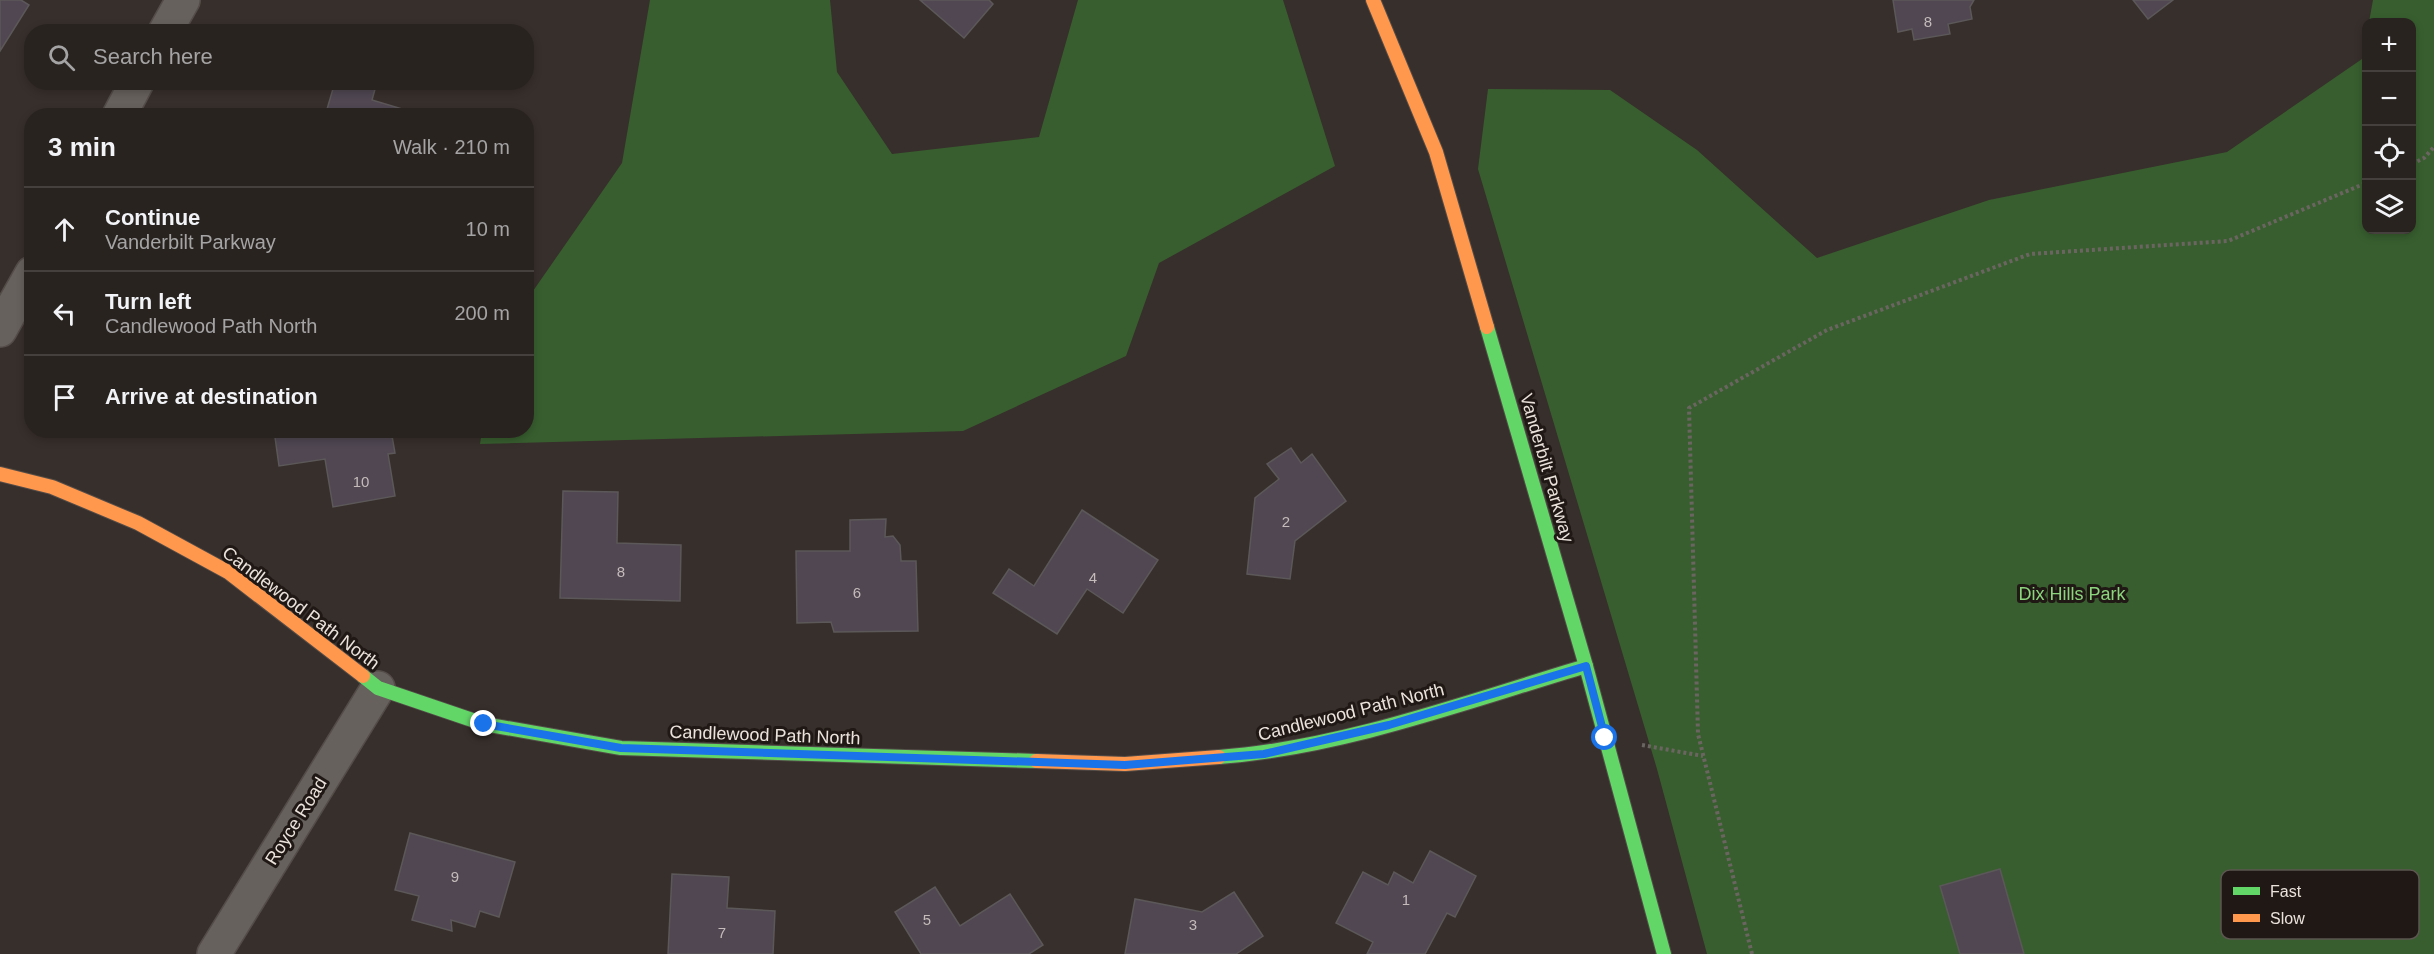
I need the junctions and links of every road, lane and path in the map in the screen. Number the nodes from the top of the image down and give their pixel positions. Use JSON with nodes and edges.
{"nodes":[{"id":1,"x":183,"y":0,"type":"edge"},
{"id":2,"x":1373,"y":0,"type":"edge"},
{"id":3,"x":170,"y":24,"type":"edge"},
{"id":4,"x":133,"y":90,"type":"edge"},
{"id":5,"x":123,"y":108,"type":"edge"},
{"id":6,"x":2434,"y":147,"type":"edge"},
{"id":7,"x":2416,"y":162,"type":"edge"},
{"id":8,"x":2362,"y":185,"type":"edge"},
{"id":9,"x":24,"y":287,"type":"edge"},
{"id":10,"x":0,"y":330,"type":"edge"},
{"id":11,"x":0,"y":474,"type":"edge"},
{"id":12,"x":1586,"y":666,"type":"junction"},
{"id":13,"x":378,"y":688,"type":"junction"},
{"id":14,"x":1605,"y":738,"type":"junction"},
{"id":15,"x":1703,"y":756,"type":"junction"},
{"id":16,"x":214,"y":954,"type":"edge"},
{"id":17,"x":1664,"y":954,"type":"edge"},
{"id":18,"x":1752,"y":954,"type":"edge"}],
"edges":[{"from":1,"to":3,"type":"street"},
{"from":2,"to":12,"type":"street","name":"Vanderbilt Parkway"},
{"from":4,"to":5,"type":"street"},
{"from":6,"to":7,"type":"path"},
{"from":8,"to":15,"type":"path"},
{"from":9,"to":10,"type":"street"},
{"from":11,"to":13,"type":"street","name":"Candlewood Path North"},
{"from":12,"to":13,"type":"street","name":"Candlewood Path North"},
{"from":12,"to":14,"type":"street","name":"Vanderbilt Parkway"},
{"from":13,"to":16,"type":"street","name":"Royce Road"},
{"from":14,"to":15,"type":"path"},
{"from":14,"to":17,"type":"street","name":"Vanderbilt Parkway"},
{"from":15,"to":18,"type":"path"}]}
